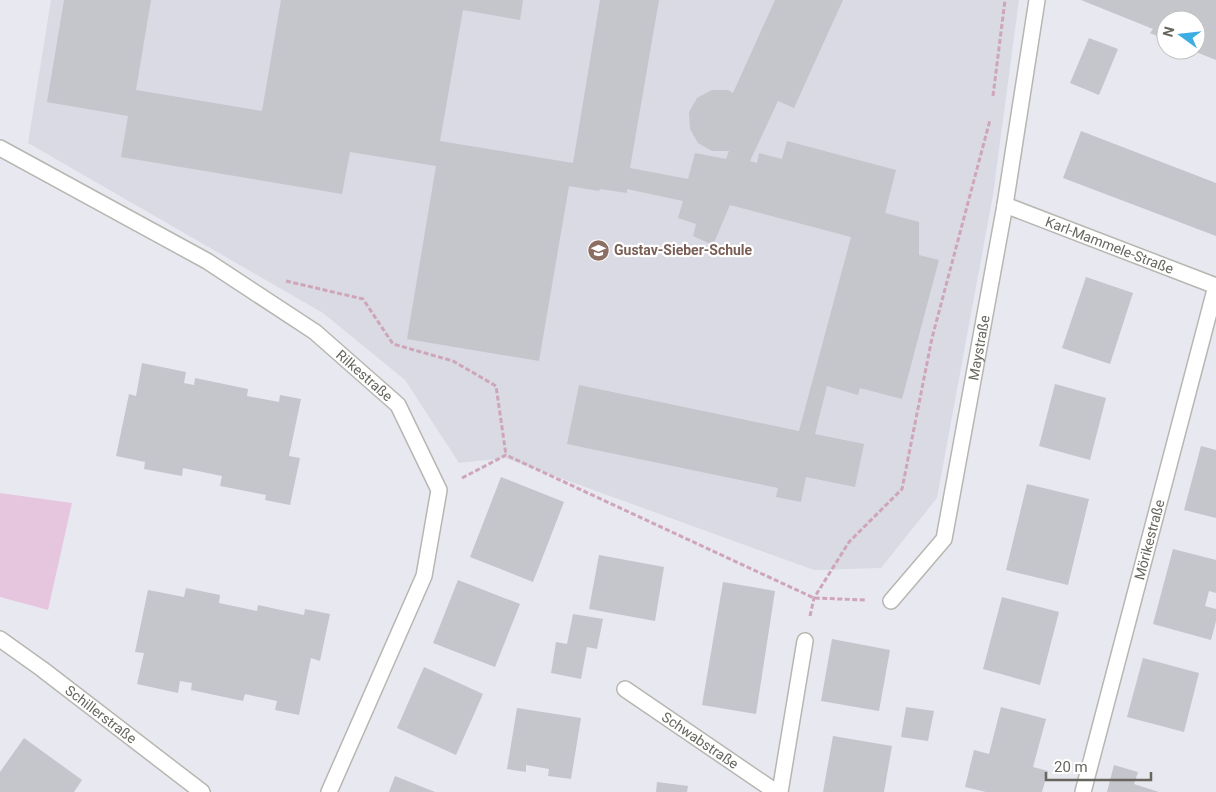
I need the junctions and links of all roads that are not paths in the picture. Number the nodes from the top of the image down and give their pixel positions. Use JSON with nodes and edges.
{"nodes":[{"id":1,"x":1036,"y":0,"type":"edge"},
{"id":2,"x":0,"y":148,"type":"edge"},
{"id":3,"x":1004,"y":205,"type":"junction"},
{"id":4,"x":1216,"y":286,"type":"edge"},
{"id":5,"x":890,"y":601,"type":"road end"},
{"id":6,"x":0,"y":639,"type":"edge"},
{"id":7,"x":805,"y":641,"type":"dead end"},
{"id":8,"x":626,"y":689,"type":"dead end"},
{"id":9,"x":202,"y":792,"type":"edge"},
{"id":10,"x":329,"y":792,"type":"edge"},
{"id":11,"x":776,"y":792,"type":"edge"},
{"id":12,"x":780,"y":792,"type":"edge"},
{"id":13,"x":1083,"y":792,"type":"edge"}],
"edges":[{"from":1,"to":3,"type":"street","name":"Maystraße"},
{"from":2,"to":10,"type":"street","name":"Rilkestraße"},
{"from":3,"to":4,"type":"street","name":"Karl-Mammele-Straße"},
{"from":3,"to":5,"type":"street","name":"Maystraße"},
{"from":4,"to":13,"type":"street","name":"Mörikestraße"},
{"from":6,"to":9,"type":"street","name":"Schillerstraße"},
{"from":7,"to":12,"type":"street"},
{"from":8,"to":11,"type":"street","name":"Schwabstraße"}]}
